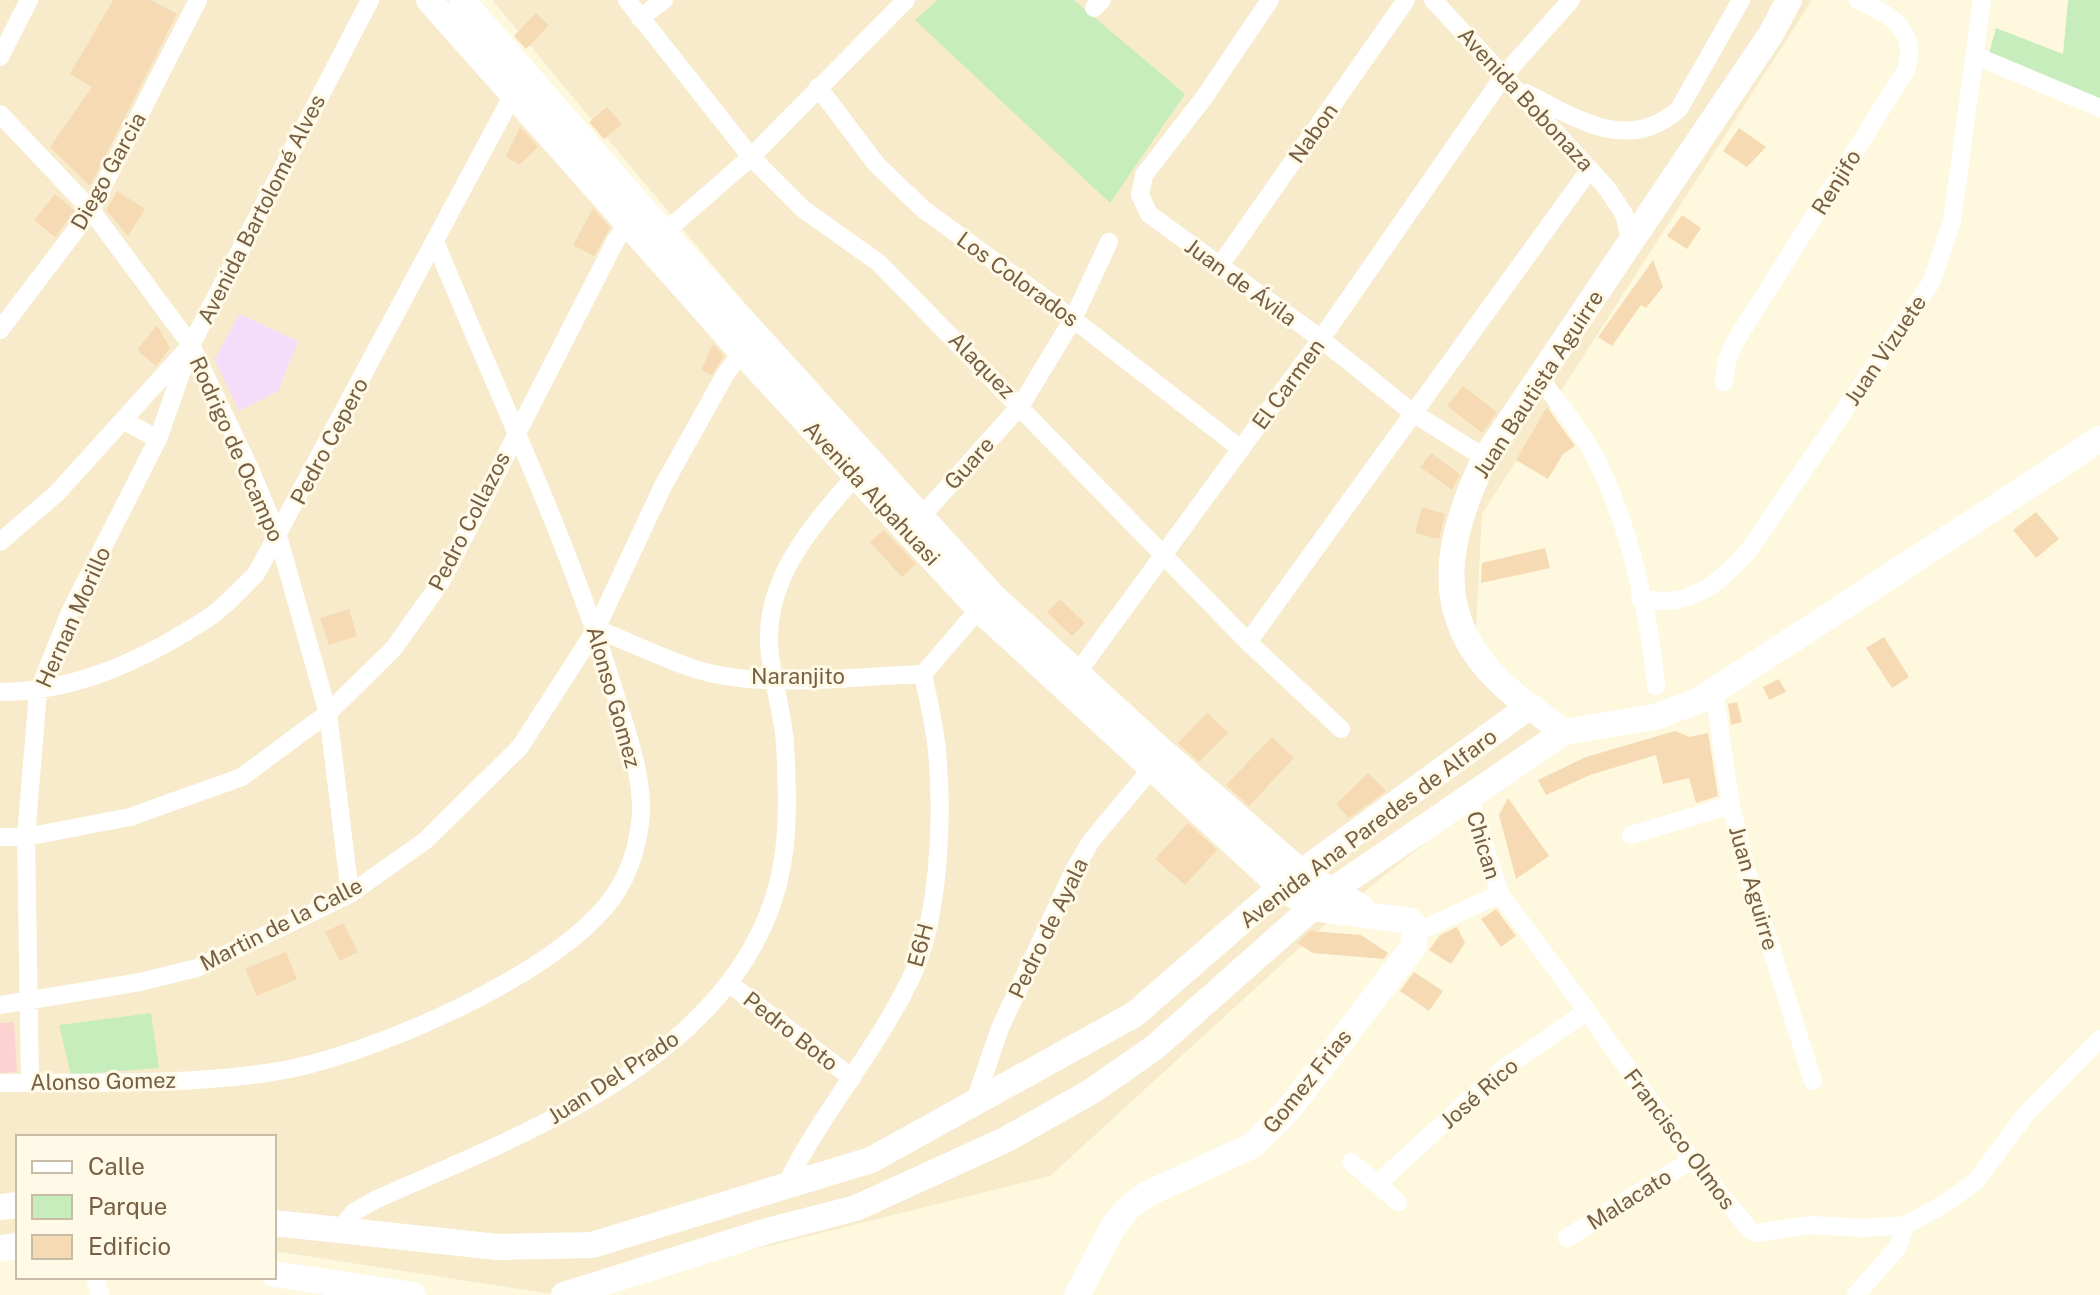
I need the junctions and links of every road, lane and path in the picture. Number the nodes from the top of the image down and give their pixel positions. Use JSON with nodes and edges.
{"nodes":[{"id":1,"x":29,"y":0,"type":"edge"},
{"id":2,"x":198,"y":0,"type":"edge"},
{"id":3,"x":370,"y":0,"type":"edge"},
{"id":4,"x":429,"y":0,"type":"edge"},
{"id":5,"x":462,"y":0,"type":"edge"},
{"id":6,"x":627,"y":0,"type":"edge"},
{"id":7,"x":664,"y":0,"type":"edge"},
{"id":8,"x":906,"y":0,"type":"edge"},
{"id":9,"x":1270,"y":0,"type":"edge"},
{"id":10,"x":1406,"y":0,"type":"edge"},
{"id":11,"x":1433,"y":0,"type":"edge"},
{"id":12,"x":1571,"y":0,"type":"edge"},
{"id":13,"x":1741,"y":0,"type":"edge"},
{"id":14,"x":1789,"y":0,"type":"edge"},
{"id":15,"x":1858,"y":0,"type":"edge"},
{"id":16,"x":1982,"y":0,"type":"edge"},
{"id":17,"x":640,"y":18,"type":"junction"},
{"id":18,"x":1976,"y":56,"type":"junction"},
{"id":19,"x":0,"y":57,"type":"edge"},
{"id":20,"x":1505,"y":74,"type":"junction"},
{"id":21,"x":818,"y":87,"type":"junction"},
{"id":22,"x":1518,"y":89,"type":"junction"},
{"id":23,"x":514,"y":93,"type":"junction"},
{"id":24,"x":2100,"y":108,"type":"edge"},
{"id":25,"x":0,"y":114,"type":"edge"},
{"id":26,"x":751,"y":157,"type":"junction"},
{"id":27,"x":1590,"y":169,"type":"junction"},
{"id":28,"x":1616,"y":201,"type":"junction"},
{"id":29,"x":1657,"y":206,"type":"junction"},
{"id":30,"x":91,"y":210,"type":"junction"},
{"id":31,"x":635,"y":215,"type":"junction"},
{"id":32,"x":656,"y":240,"type":"junction"},
{"id":33,"x":1109,"y":242,"type":"dead end"},
{"id":34,"x":1631,"y":243,"type":"junction"},
{"id":35,"x":436,"y":244,"type":"junction"},
{"id":36,"x":1219,"y":267,"type":"junction"},
{"id":37,"x":1073,"y":319,"type":"junction"},
{"id":38,"x":0,"y":330,"type":"edge"},
{"id":39,"x":1321,"y":339,"type":"junction"},
{"id":40,"x":748,"y":343,"type":"junction"},
{"id":41,"x":191,"y":345,"type":"junction"},
{"id":42,"x":1540,"y":378,"type":"junction"},
{"id":43,"x":1724,"y":382,"type":"dead end"},
{"id":44,"x":1021,"y":405,"type":"junction"},
{"id":45,"x":1413,"y":413,"type":"junction"},
{"id":46,"x":124,"y":421,"type":"junction"},
{"id":47,"x":514,"y":433,"type":"junction"},
{"id":48,"x":158,"y":439,"type":"junction"},
{"id":49,"x":2100,"y":439,"type":"edge"},
{"id":50,"x":1241,"y":449,"type":"junction"},
{"id":51,"x":1485,"y":458,"type":"junction"},
{"id":52,"x":856,"y":475,"type":"junction"},
{"id":53,"x":921,"y":517,"type":"junction"},
{"id":54,"x":278,"y":536,"type":"junction"},
{"id":55,"x":0,"y":542,"type":"edge"},
{"id":56,"x":1164,"y":553,"type":"junction"},
{"id":57,"x":1640,"y":598,"type":"junction"},
{"id":58,"x":979,"y":609,"type":"junction"},
{"id":59,"x":596,"y":629,"type":"junction"},
{"id":60,"x":1248,"y":642,"type":"junction"},
{"id":61,"x":923,"y":674,"type":"junction"},
{"id":62,"x":775,"y":679,"type":"junction"},
{"id":63,"x":1072,"y":680,"type":"junction"},
{"id":64,"x":1656,"y":686,"type":"dead end"},
{"id":65,"x":0,"y":692,"type":"edge"},
{"id":66,"x":38,"y":692,"type":"junction"},
{"id":67,"x":1714,"y":692,"type":"junction"},
{"id":68,"x":1530,"y":706,"type":"junction"},
{"id":69,"x":328,"y":713,"type":"junction"},
{"id":70,"x":1341,"y":729,"type":"dead end"},
{"id":71,"x":1564,"y":732,"type":"junction"},
{"id":72,"x":1152,"y":768,"type":"junction"},
{"id":73,"x":1469,"y":796,"type":"junction"},
{"id":74,"x":1731,"y":805,"type":"junction"},
{"id":75,"x":1631,"y":835,"type":"dead end"},
{"id":76,"x":0,"y":837,"type":"edge"},
{"id":77,"x":26,"y":837,"type":"junction"},
{"id":78,"x":1292,"y":880,"type":"junction"},
{"id":79,"x":350,"y":894,"type":"junction"},
{"id":80,"x":1500,"y":894,"type":"junction"},
{"id":81,"x":1322,"y":900,"type":"junction"},
{"id":82,"x":1417,"y":932,"type":"junction"},
{"id":83,"x":730,"y":984,"type":"junction"},
{"id":84,"x":27,"y":1002,"type":"junction"},
{"id":85,"x":0,"y":1005,"type":"edge"},
{"id":86,"x":1587,"y":1011,"type":"junction"},
{"id":87,"x":2100,"y":1039,"type":"edge"},
{"id":88,"x":852,"y":1078,"type":"junction"},
{"id":89,"x":1813,"y":1081,"type":"dead end"},
{"id":90,"x":30,"y":1082,"type":"junction"},
{"id":91,"x":0,"y":1083,"type":"edge"},
{"id":92,"x":974,"y":1104,"type":"junction"},
{"id":93,"x":1692,"y":1160,"type":"junction"},
{"id":94,"x":1351,"y":1162,"type":"dead end"},
{"id":95,"x":787,"y":1183,"type":"junction"},
{"id":96,"x":1377,"y":1184,"type":"junction"},
{"id":97,"x":1398,"y":1202,"type":"dead end"},
{"id":98,"x":276,"y":1223,"type":"edge"},
{"id":99,"x":1906,"y":1225,"type":"junction"},
{"id":100,"x":339,"y":1230,"type":"junction"},
{"id":101,"x":1567,"y":1238,"type":"dead end"},
{"id":102,"x":276,"y":1274,"type":"edge"},
{"id":103,"x":413,"y":1295,"type":"edge"},
{"id":104,"x":564,"y":1295,"type":"edge"},
{"id":105,"x":1077,"y":1295,"type":"edge"},
{"id":106,"x":1856,"y":1295,"type":"edge"}],
"edges":[{"from":1,"to":19,"type":"street"},
{"from":2,"to":30,"type":"street","name":"Diego Garcia"},
{"from":3,"to":41,"type":"street","name":"Avenida Bartolomé Alves"},
{"from":4,"to":23,"type":"main road","name":"Avenida Alpahuasi"},
{"from":5,"to":31,"type":"main road","name":"Avenida Alpahuasi"},
{"from":6,"to":17,"type":"street","name":"Alaquez"},
{"from":7,"to":17,"type":"street"},
{"from":8,"to":21,"type":"street"},
{"from":9,"to":36,"type":"street","name":"Juan de Ávila"},
{"from":10,"to":36,"type":"street","name":"Nabon"},
{"from":11,"to":20,"type":"street","name":"Avenida Bobonaza"},
{"from":12,"to":20,"type":"street","name":"El Carmen"},
{"from":13,"to":22,"type":"street"},
{"from":14,"to":29,"type":"main road","name":"Juan Bautista Aguirre"},
{"from":15,"to":43,"type":"street","name":"Renjifo"},
{"from":16,"to":18,"type":"street","name":"Juan Vizuete"},
{"from":17,"to":26,"type":"street","name":"Alaquez"},
{"from":18,"to":24,"type":"street"},
{"from":18,"to":57,"type":"street","name":"Juan Vizuete"},
{"from":20,"to":22,"type":"street","name":"Avenida Bobonaza"},
{"from":20,"to":39,"type":"street","name":"El Carmen"},
{"from":21,"to":26,"type":"street"},
{"from":21,"to":37,"type":"street","name":"Los Colorados"},
{"from":22,"to":27,"type":"street","name":"Avenida Bobonaza"},
{"from":23,"to":31,"type":"main road","name":"Avenida Alpahuasi"},
{"from":23,"to":35,"type":"street","name":"Pedro Cepero"},
{"from":25,"to":30,"type":"street","name":"Rodrigo de Ocampo"},
{"from":26,"to":32,"type":"street"},
{"from":26,"to":44,"type":"street","name":"Alaquez"},
{"from":27,"to":28,"type":"street","name":"Avenida Bobonaza"},
{"from":27,"to":45,"type":"street"},
{"from":28,"to":29,"type":"street"},
{"from":28,"to":34,"type":"street","name":"Avenida Bobonaza"},
{"from":29,"to":34,"type":"main road","name":"Juan Bautista Aguirre"},
{"from":30,"to":38,"type":"street","name":"Diego Garcia"},
{"from":30,"to":41,"type":"street","name":"Rodrigo de Ocampo"},
{"from":31,"to":32,"type":"main road","name":"Avenida Alpahuasi"},
{"from":31,"to":47,"type":"street","name":"Pedro Collazos"},
{"from":32,"to":40,"type":"main road","name":"Avenida Alpahuasi"},
{"from":33,"to":37,"type":"street","name":"Guare"},
{"from":34,"to":42,"type":"main road","name":"Juan Bautista Aguirre"},
{"from":35,"to":47,"type":"street","name":"Alonso Gomez"},
{"from":35,"to":54,"type":"street","name":"Pedro Cepero"},
{"from":36,"to":39,"type":"street","name":"Juan de Ávila"},
{"from":37,"to":44,"type":"street","name":"Guare"},
{"from":37,"to":50,"type":"street","name":"Los Colorados"},
{"from":39,"to":45,"type":"street","name":"Juan de Ávila"},
{"from":39,"to":50,"type":"street","name":"El Carmen"},
{"from":40,"to":52,"type":"main road","name":"Avenida Alpahuasi"},
{"from":40,"to":53,"type":"main road","name":"Avenida Alpahuasi"},
{"from":40,"to":59,"type":"street","name":"Martin de la Calle"},
{"from":41,"to":46,"type":"street","name":"Avenida Bartolomé Alves"},
{"from":41,"to":48,"type":"street","name":"Hernan Morillo"},
{"from":41,"to":54,"type":"street","name":"Rodrigo de Ocampo"},
{"from":42,"to":51,"type":"main road","name":"Juan Bautista Aguirre"},
{"from":42,"to":57,"type":"street"},
{"from":44,"to":53,"type":"street","name":"Guare"},
{"from":44,"to":56,"type":"street","name":"Alaquez"},
{"from":45,"to":51,"type":"street","name":"Juan de Ávila"},
{"from":45,"to":60,"type":"street"},
{"from":46,"to":48,"type":"street"},
{"from":46,"to":55,"type":"street","name":"Avenida Bartolomé Alves"},
{"from":47,"to":59,"type":"street","name":"Alonso Gomez"},
{"from":47,"to":69,"type":"street","name":"Pedro Collazos"},
{"from":48,"to":66,"type":"street","name":"Hernan Morillo"},
{"from":49,"to":67,"type":"main road"},
{"from":50,"to":56,"type":"street","name":"El Carmen"},
{"from":51,"to":68,"type":"main road","name":"Juan Bautista Aguirre"},
{"from":52,"to":58,"type":"main road","name":"Avenida Alpahuasi"},
{"from":52,"to":62,"type":"street","name":"Juan Del Prado"},
{"from":53,"to":63,"type":"main road","name":"Avenida Alpahuasi"},
{"from":54,"to":66,"type":"street","name":"Pedro Cepero"},
{"from":54,"to":69,"type":"street","name":"Rodrigo de Ocampo"},
{"from":56,"to":60,"type":"street","name":"Alaquez"},
{"from":56,"to":63,"type":"street","name":"El Carmen"},
{"from":57,"to":64,"type":"street"},
{"from":58,"to":61,"type":"street"},
{"from":58,"to":63,"type":"main road","name":"Avenida Alpahuasi"},
{"from":59,"to":62,"type":"street","name":"Naranjito"},
{"from":59,"to":79,"type":"street","name":"Martin de la Calle"},
{"from":59,"to":90,"type":"street","name":"Alonso Gomez"},
{"from":60,"to":70,"type":"street","name":"Alaquez"},
{"from":61,"to":62,"type":"street","name":"Naranjito"},
{"from":61,"to":88,"type":"street","name":"E6H"},
{"from":62,"to":83,"type":"street","name":"Juan Del Prado"},
{"from":63,"to":72,"type":"main road","name":"Avenida Alpahuasi"},
{"from":63,"to":78,"type":"main road","name":"Avenida Alpahuasi"},
{"from":65,"to":66,"type":"street","name":"Pedro Cepero"},
{"from":66,"to":77,"type":"street","name":"Hernan Morillo"},
{"from":67,"to":71,"type":"main road"},
{"from":67,"to":74,"type":"street","name":"Juan Aguirre"},
{"from":68,"to":71,"type":"main road","name":"Juan Bautista Aguirre"},
{"from":68,"to":78,"type":"main road","name":"Avenida Ana Paredes de Alfaro"},
{"from":69,"to":77,"type":"street","name":"Pedro Collazos"},
{"from":69,"to":79,"type":"street","name":"Rodrigo de Ocampo"},
{"from":71,"to":73,"type":"main road","name":"Avenida Ana Paredes de Alfaro"},
{"from":72,"to":78,"type":"main road","name":"Avenida Alpahuasi"},
{"from":72,"to":92,"type":"street","name":"Pedro de Ayala"},
{"from":73,"to":80,"type":"street","name":"Chican"},
{"from":73,"to":81,"type":"main road","name":"Avenida Ana Paredes de Alfaro"},
{"from":74,"to":75,"type":"street"},
{"from":74,"to":89,"type":"street","name":"Juan Aguirre"},
{"from":76,"to":77,"type":"street","name":"Pedro Collazos"},
{"from":77,"to":84,"type":"street","name":"Hernan Morillo"},
{"from":78,"to":81,"type":"main road","name":"Avenida Alpahuasi"},
{"from":78,"to":92,"type":"main road","name":"Avenida Ana Paredes de Alfaro"},
{"from":79,"to":84,"type":"street","name":"Martin de la Calle"},
{"from":80,"to":82,"type":"street"},
{"from":80,"to":86,"type":"street","name":"Francisco Olmos"},
{"from":81,"to":82,"type":"main road","name":"Avenida Alpahuasi"},
{"from":81,"to":104,"type":"main road","name":"Avenida Ana Paredes de Alfaro"},
{"from":82,"to":105,"type":"main road","name":"Gomez Frias"},
{"from":83,"to":88,"type":"street","name":"Pedro Boto"},
{"from":83,"to":100,"type":"street","name":"Juan Del Prado"},
{"from":84,"to":85,"type":"street","name":"Martin de la Calle"},
{"from":84,"to":90,"type":"street"},
{"from":86,"to":93,"type":"street","name":"Francisco Olmos"},
{"from":86,"to":96,"type":"street","name":"José Rico"},
{"from":87,"to":99,"type":"street","name":"Francisco Olmos"},
{"from":88,"to":95,"type":"street","name":"E6H"},
{"from":90,"to":91,"type":"street","name":"Alonso Gomez"},
{"from":92,"to":95,"type":"main road","name":"Avenida Ana Paredes de Alfaro"},
{"from":93,"to":99,"type":"street","name":"Francisco Olmos"},
{"from":93,"to":101,"type":"street","name":"Malacato"},
{"from":94,"to":96,"type":"street"},
{"from":95,"to":100,"type":"main road","name":"Avenida Ana Paredes de Alfaro"},
{"from":96,"to":97,"type":"street"},
{"from":98,"to":100,"type":"main road","name":"Avenida Ana Paredes de Alfaro"},
{"from":99,"to":106,"type":"street"},
{"from":102,"to":103,"type":"main road"}]}
